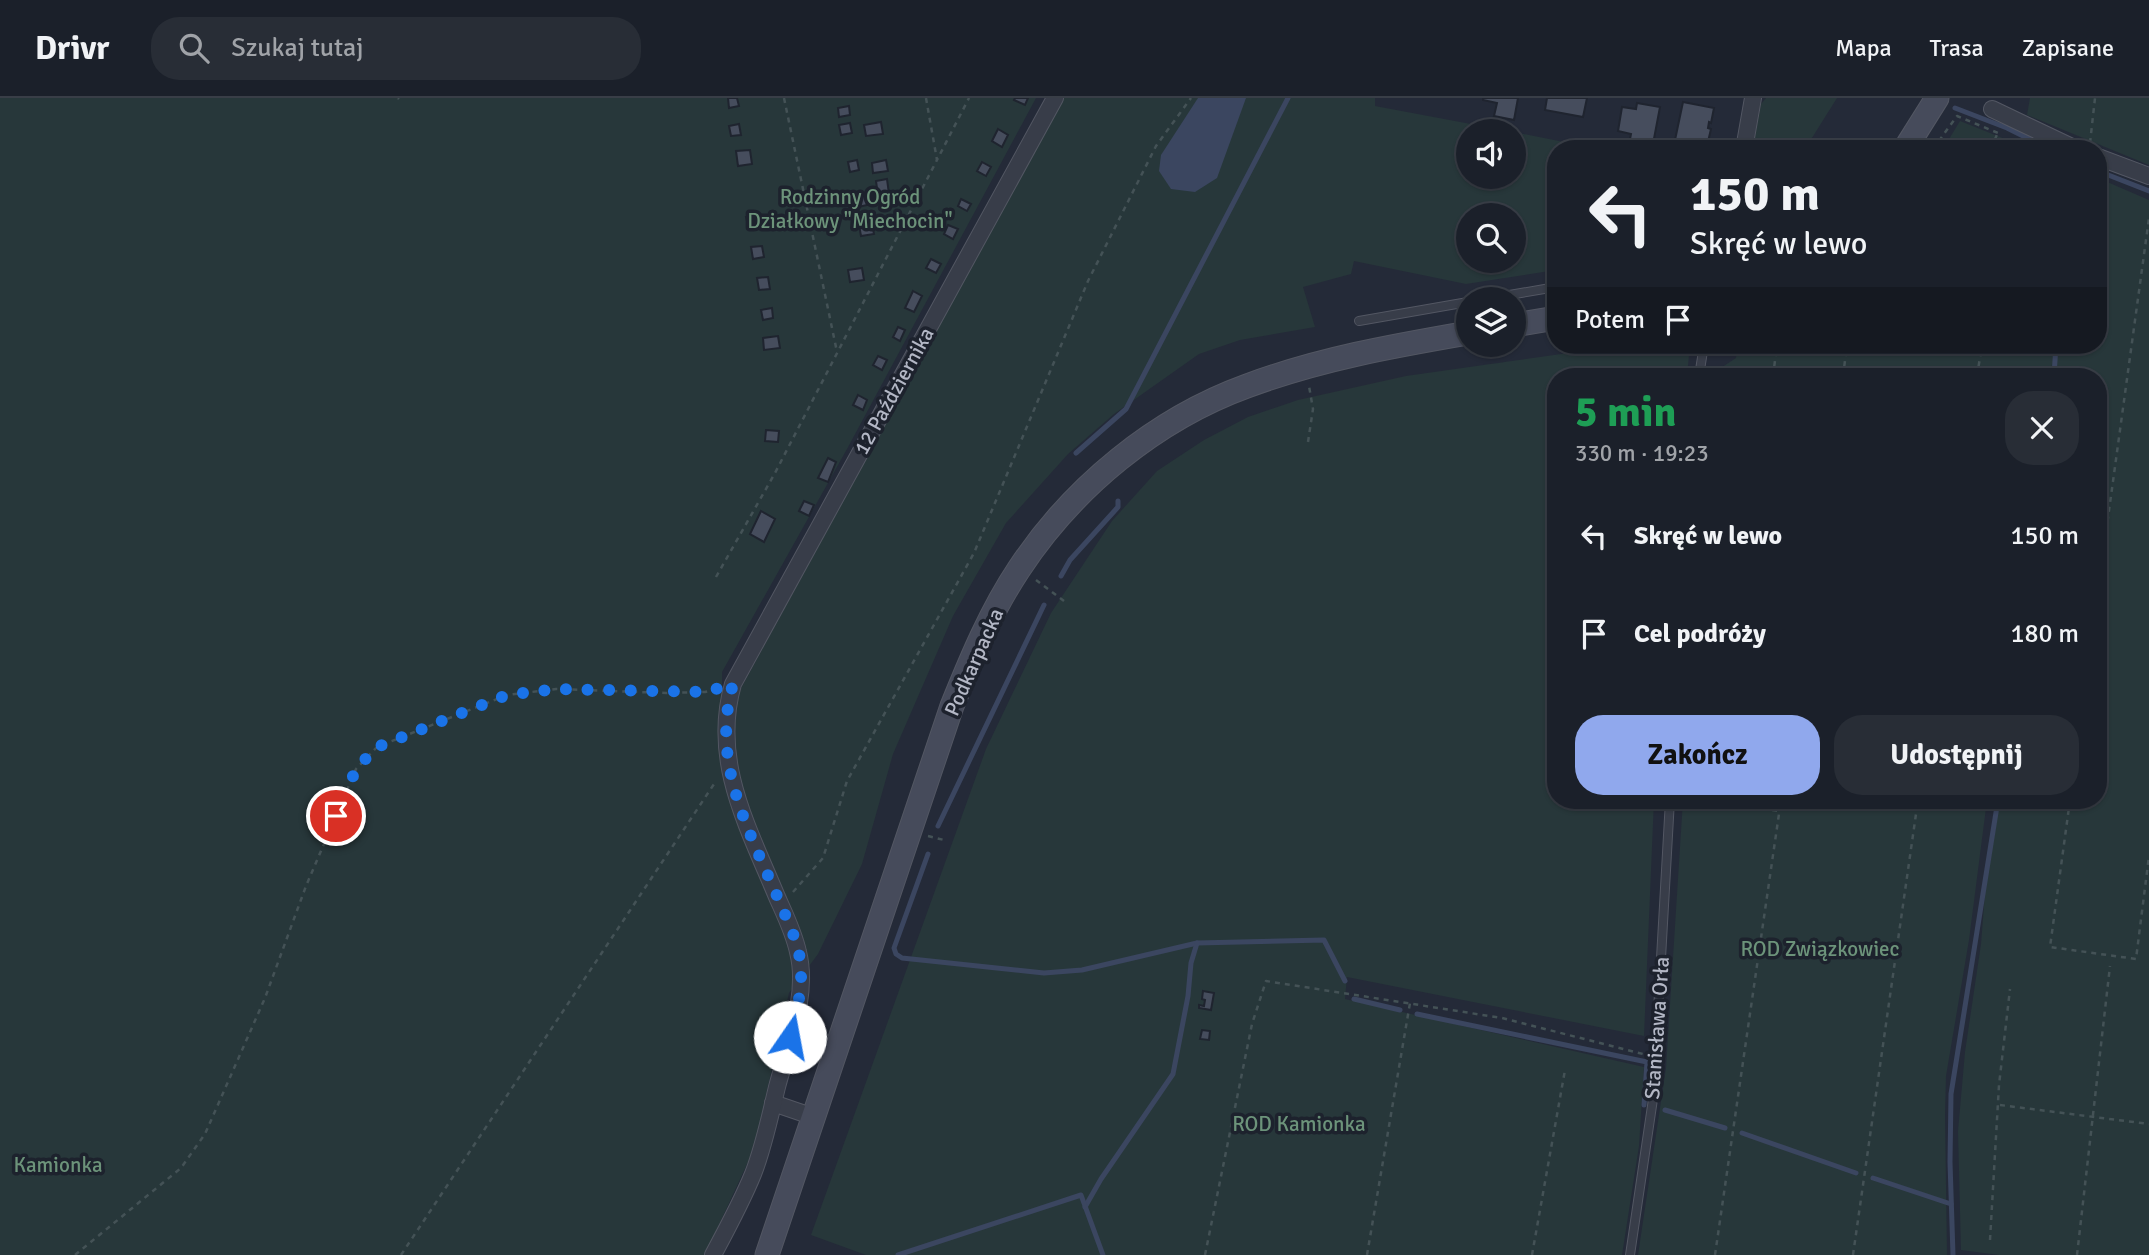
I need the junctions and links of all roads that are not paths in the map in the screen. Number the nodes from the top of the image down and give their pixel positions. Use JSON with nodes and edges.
{"nodes":[{"id":1,"x":1055,"y":98,"type":"edge"},
{"id":2,"x":1753,"y":98,"type":"edge"},
{"id":3,"x":1937,"y":98,"type":"edge"},
{"id":4,"x":1992,"y":109,"type":"dead end"},
{"id":5,"x":1746,"y":140,"type":"edge"},
{"id":6,"x":1911,"y":140,"type":"edge"},
{"id":7,"x":2057,"y":140,"type":"edge"},
{"id":8,"x":2107,"y":160,"type":"edge"},
{"id":9,"x":2149,"y":176,"type":"edge"},
{"id":10,"x":1547,"y":288,"type":"edge"},
{"id":11,"x":1526,"y":292,"type":"edge"},
{"id":12,"x":1456,"y":304,"type":"edge"},
{"id":13,"x":1547,"y":320,"type":"edge"},
{"id":14,"x":1359,"y":321,"type":"dead end"},
{"id":15,"x":1526,"y":323,"type":"edge"},
{"id":16,"x":1456,"y":335,"type":"edge"},
{"id":17,"x":1670,"y":809,"type":"edge"},
{"id":18,"x":773,"y":1103,"type":"junction"},
{"id":19,"x":814,"y":1117,"type":"junction"},
{"id":20,"x":713,"y":1255,"type":"edge"},
{"id":21,"x":767,"y":1255,"type":"edge"},
{"id":22,"x":1630,"y":1255,"type":"edge"}],
"edges":[{"from":1,"to":18,"type":"street","name":"12 Października"},
{"from":2,"to":5,"type":"street"},
{"from":3,"to":6,"type":"main road"},
{"from":4,"to":7,"type":"street"},
{"from":8,"to":9,"type":"street"},
{"from":10,"to":11,"type":"lane"},
{"from":12,"to":14,"type":"lane"},
{"from":13,"to":15,"type":"main road"},
{"from":16,"to":19,"type":"main road","name":"Podkarpacka"},
{"from":17,"to":22,"type":"lane","name":"Stanisława Orła"},
{"from":18,"to":19,"type":"street"},
{"from":18,"to":20,"type":"street","name":"12 Października"},
{"from":19,"to":21,"type":"main road","name":"Podkarpacka"}]}
